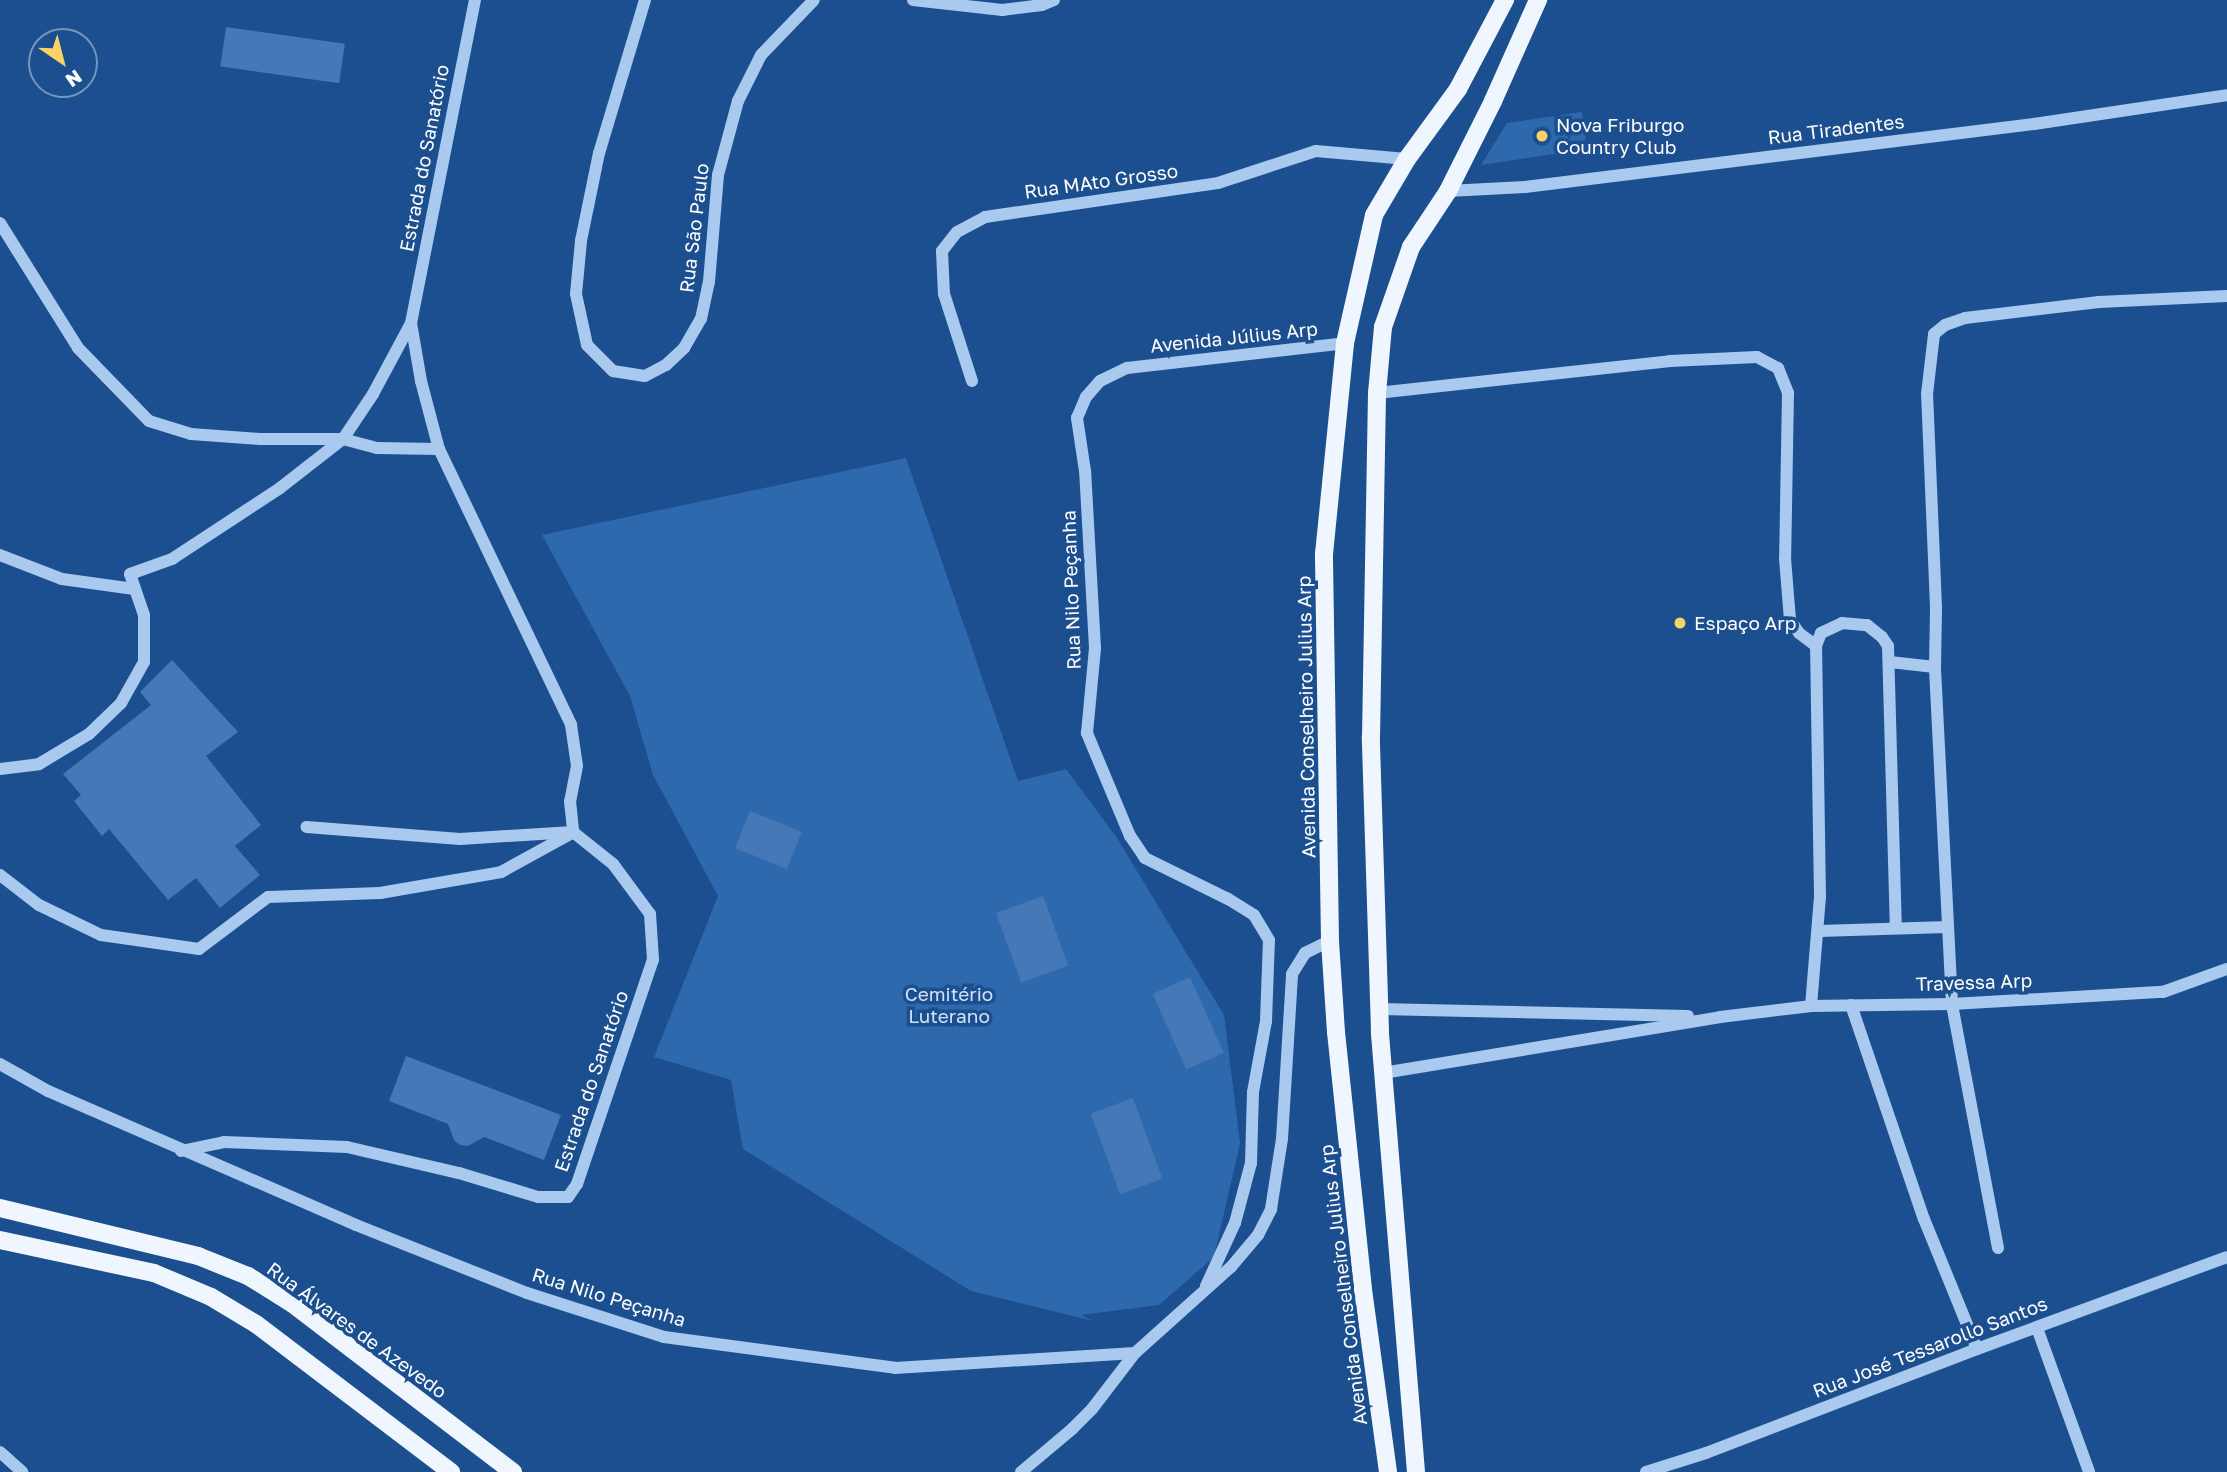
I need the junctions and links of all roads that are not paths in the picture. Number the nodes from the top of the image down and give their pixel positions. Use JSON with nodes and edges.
{"nodes":[{"id":1,"x":475,"y":0,"type":"edge"},
{"id":2,"x":645,"y":0,"type":"edge"},
{"id":3,"x":814,"y":0,"type":"edge"},
{"id":4,"x":912,"y":0,"type":"edge"},
{"id":5,"x":1054,"y":0,"type":"edge"},
{"id":6,"x":1505,"y":0,"type":"edge"},
{"id":7,"x":1538,"y":0,"type":"edge"},
{"id":8,"x":2227,"y":95,"type":"edge"},
{"id":9,"x":1407,"y":159,"type":"junction"},
{"id":10,"x":1448,"y":191,"type":"junction"},
{"id":11,"x":2,"y":232,"type":"edge"},
{"id":12,"x":2227,"y":296,"type":"edge"},
{"id":13,"x":411,"y":323,"type":"junction"},
{"id":14,"x":1345,"y":343,"type":"junction"},
{"id":15,"x":1127,"y":368,"type":"joint"},
{"id":16,"x":972,"y":381,"type":"dead end"},
{"id":17,"x":1377,"y":393,"type":"junction"},
{"id":18,"x":343,"y":439,"type":"junction"},
{"id":19,"x":439,"y":449,"type":"junction"},
{"id":20,"x":0,"y":555,"type":"edge"},
{"id":21,"x":134,"y":589,"type":"junction"},
{"id":22,"x":1816,"y":646,"type":"junction"},
{"id":23,"x":1890,"y":662,"type":"junction"},
{"id":24,"x":1935,"y":667,"type":"junction"},
{"id":25,"x":0,"y":769,"type":"edge"},
{"id":26,"x":306,"y":827,"type":"dead end"},
{"id":27,"x":573,"y":832,"type":"junction"},
{"id":28,"x":0,"y":874,"type":"edge"},
{"id":29,"x":1896,"y":926,"type":"junction"},
{"id":30,"x":1947,"y":927,"type":"junction"},
{"id":31,"x":1819,"y":931,"type":"junction"},
{"id":32,"x":1330,"y":941,"type":"junction"},
{"id":33,"x":2227,"y":969,"type":"edge"},
{"id":34,"x":1952,"y":1004,"type":"junction"},
{"id":35,"x":1851,"y":1005,"type":"junction"},
{"id":36,"x":1811,"y":1006,"type":"junction"},
{"id":37,"x":1380,"y":1009,"type":"junction"},
{"id":38,"x":1720,"y":1017,"type":"junction"},
{"id":39,"x":0,"y":1064,"type":"edge"},
{"id":40,"x":1383,"y":1073,"type":"junction"},
{"id":41,"x":181,"y":1151,"type":"junction"},
{"id":42,"x":0,"y":1208,"type":"edge"},
{"id":43,"x":0,"y":1240,"type":"edge"},
{"id":44,"x":1998,"y":1248,"type":"dead end"},
{"id":45,"x":2227,"y":1257,"type":"edge"},
{"id":46,"x":1206,"y":1286,"type":"junction"},
{"id":47,"x":2037,"y":1328,"type":"junction"},
{"id":48,"x":1977,"y":1349,"type":"junction"},
{"id":49,"x":1135,"y":1353,"type":"junction"},
{"id":50,"x":0,"y":1452,"type":"edge"},
{"id":51,"x":22,"y":1472,"type":"edge"},
{"id":52,"x":451,"y":1472,"type":"edge"},
{"id":53,"x":513,"y":1472,"type":"edge"},
{"id":54,"x":1021,"y":1472,"type":"edge"},
{"id":55,"x":1388,"y":1472,"type":"edge"},
{"id":56,"x":1416,"y":1472,"type":"edge"},
{"id":57,"x":1646,"y":1472,"type":"edge"},
{"id":58,"x":2089,"y":1472,"type":"edge"}],
"edges":[{"from":1,"to":13,"type":"street","name":"Estrada do Sanatório"},
{"from":2,"to":3,"type":"street","name":"Rua São Paulo"},
{"from":4,"to":5,"type":"street"},
{"from":6,"to":9,"type":"main road","name":"Avenida Conselheiro Julius Arp"},
{"from":7,"to":10,"type":"main road"},
{"from":8,"to":10,"type":"street","name":"Rua Tiradentes"},
{"from":9,"to":14,"type":"main road","name":"Avenida Conselheiro Julius Arp"},
{"from":9,"to":16,"type":"street","name":"Rua MAto Grosso"},
{"from":10,"to":17,"type":"main road"},
{"from":11,"to":18,"type":"street"},
{"from":12,"to":24,"type":"street"},
{"from":13,"to":18,"type":"street","name":"Estrada do Sanatório"},
{"from":13,"to":19,"type":"street","name":"Estrada do Sanatório"},
{"from":14,"to":15,"type":"street","name":"Avenida Július Arp"},
{"from":14,"to":32,"type":"main road","name":"Avenida Conselheiro Julius Arp"},
{"from":15,"to":46,"type":"street","name":"Rua Nilo Peçanha"},
{"from":17,"to":22,"type":"street"},
{"from":17,"to":37,"type":"main road"},
{"from":18,"to":19,"type":"street"},
{"from":18,"to":21,"type":"street","name":"Estrada do Sanatório"},
{"from":19,"to":27,"type":"street","name":"Estrada do Sanatório"},
{"from":20,"to":21,"type":"street"},
{"from":21,"to":25,"type":"street"},
{"from":22,"to":23,"type":"street"},
{"from":22,"to":31,"type":"street"},
{"from":23,"to":24,"type":"street"},
{"from":23,"to":29,"type":"street"},
{"from":24,"to":30,"type":"street"},
{"from":26,"to":27,"type":"street"},
{"from":27,"to":28,"type":"street"},
{"from":27,"to":41,"type":"street","name":"Estrada do Sanatório"},
{"from":29,"to":30,"type":"street"},
{"from":29,"to":31,"type":"street"},
{"from":30,"to":34,"type":"street"},
{"from":31,"to":36,"type":"street"},
{"from":32,"to":46,"type":"street","name":"Rua Nilo Peçanha"},
{"from":32,"to":55,"type":"main road","name":"Avenida Conselheiro Julius Arp"},
{"from":33,"to":34,"type":"street","name":"Travessa Arp"},
{"from":34,"to":35,"type":"street","name":"Travessa Arp"},
{"from":34,"to":44,"type":"street"},
{"from":35,"to":36,"type":"street","name":"Travessa Arp"},
{"from":35,"to":48,"type":"street"},
{"from":36,"to":38,"type":"street","name":"Travessa Arp"},
{"from":37,"to":38,"type":"street","name":"Travessa Arp"},
{"from":37,"to":40,"type":"main road"},
{"from":38,"to":40,"type":"street","name":"Travessa Arp"},
{"from":39,"to":41,"type":"street"},
{"from":40,"to":56,"type":"main road"},
{"from":41,"to":49,"type":"street","name":"Rua Nilo Peçanha"},
{"from":42,"to":53,"type":"main road","name":"Rua Álvares de Azevedo"},
{"from":43,"to":52,"type":"main road"},
{"from":45,"to":47,"type":"street","name":"Rua José Tessarollo Santos"},
{"from":46,"to":49,"type":"street","name":"Rua Nilo Peçanha"},
{"from":47,"to":48,"type":"street","name":"Rua José Tessarollo Santos"},
{"from":47,"to":58,"type":"street"},
{"from":48,"to":57,"type":"street","name":"Rua José Tessarollo Santos"},
{"from":49,"to":54,"type":"street","name":"Rua Nilo Peçanha"},
{"from":50,"to":51,"type":"street"}]}
